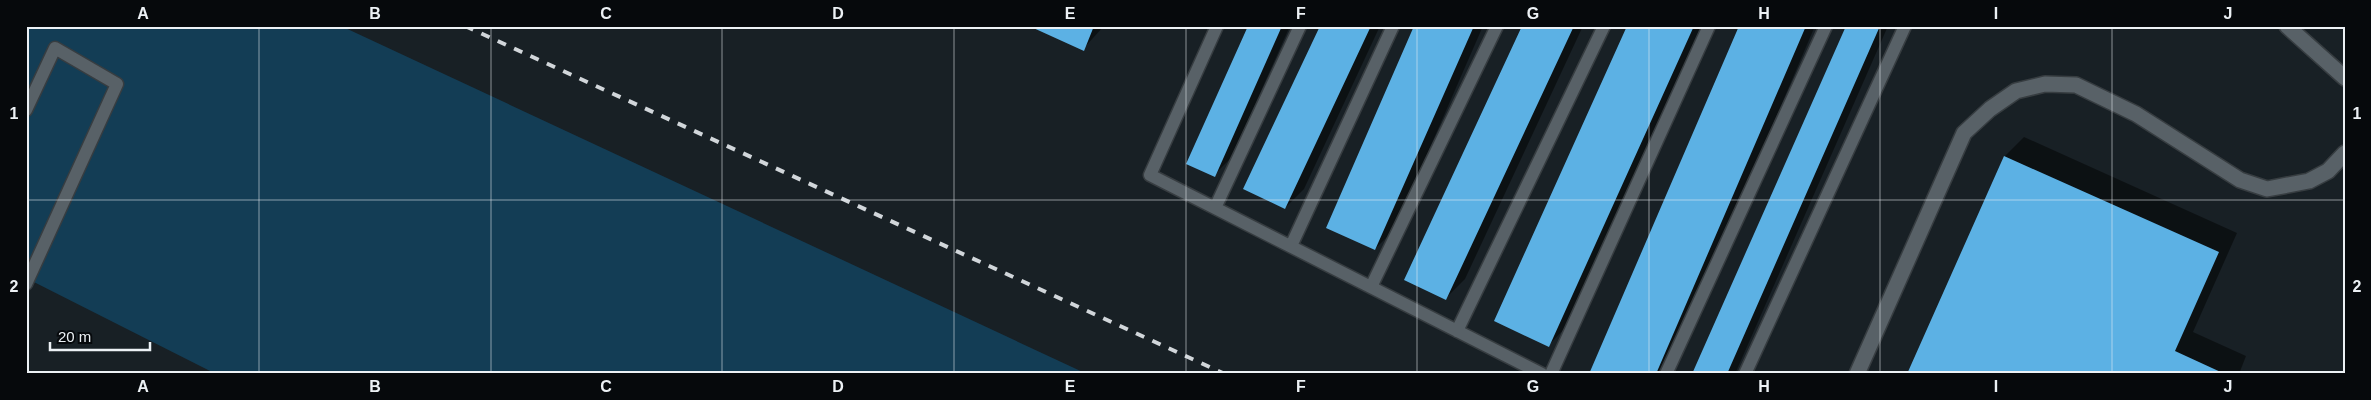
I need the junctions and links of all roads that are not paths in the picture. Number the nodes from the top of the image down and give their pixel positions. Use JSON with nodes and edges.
{"nodes":[{"id":1,"x":1217,"y":26,"type":"edge"},
{"id":2,"x":1300,"y":26,"type":"edge"},
{"id":3,"x":1393,"y":26,"type":"edge"},
{"id":4,"x":1497,"y":26,"type":"edge"},
{"id":5,"x":1604,"y":26,"type":"edge"},
{"id":6,"x":1709,"y":26,"type":"edge"},
{"id":7,"x":1826,"y":26,"type":"edge"},
{"id":8,"x":1905,"y":26,"type":"edge"},
{"id":9,"x":2288,"y":26,"type":"edge"},
{"id":10,"x":2345,"y":78,"type":"edge"},
{"id":11,"x":26,"y":110,"type":"edge"},
{"id":12,"x":2345,"y":153,"type":"edge"},
{"id":13,"x":1215,"y":208,"type":"junction"},
{"id":14,"x":1290,"y":246,"type":"junction"},
{"id":15,"x":26,"y":284,"type":"edge"},
{"id":16,"x":1371,"y":287,"type":"junction"},
{"id":17,"x":1457,"y":330,"type":"junction"},
{"id":18,"x":1542,"y":374,"type":"edge"},
{"id":19,"x":1551,"y":374,"type":"edge"},
{"id":20,"x":1666,"y":374,"type":"edge"},
{"id":21,"x":1745,"y":374,"type":"edge"},
{"id":22,"x":1857,"y":374,"type":"edge"}],
"edges":[{"from":1,"to":13,"type":"lane"},
{"from":2,"to":13,"type":"lane"},
{"from":3,"to":14,"type":"lane"},
{"from":4,"to":16,"type":"lane"},
{"from":5,"to":17,"type":"lane"},
{"from":6,"to":19,"type":"lane"},
{"from":7,"to":20,"type":"lane"},
{"from":8,"to":21,"type":"lane"},
{"from":9,"to":10,"type":"street"},
{"from":11,"to":15,"type":"lane"},
{"from":12,"to":22,"type":"street"},
{"from":13,"to":14,"type":"lane"},
{"from":14,"to":16,"type":"lane"},
{"from":16,"to":17,"type":"lane"},
{"from":17,"to":18,"type":"lane"}]}
